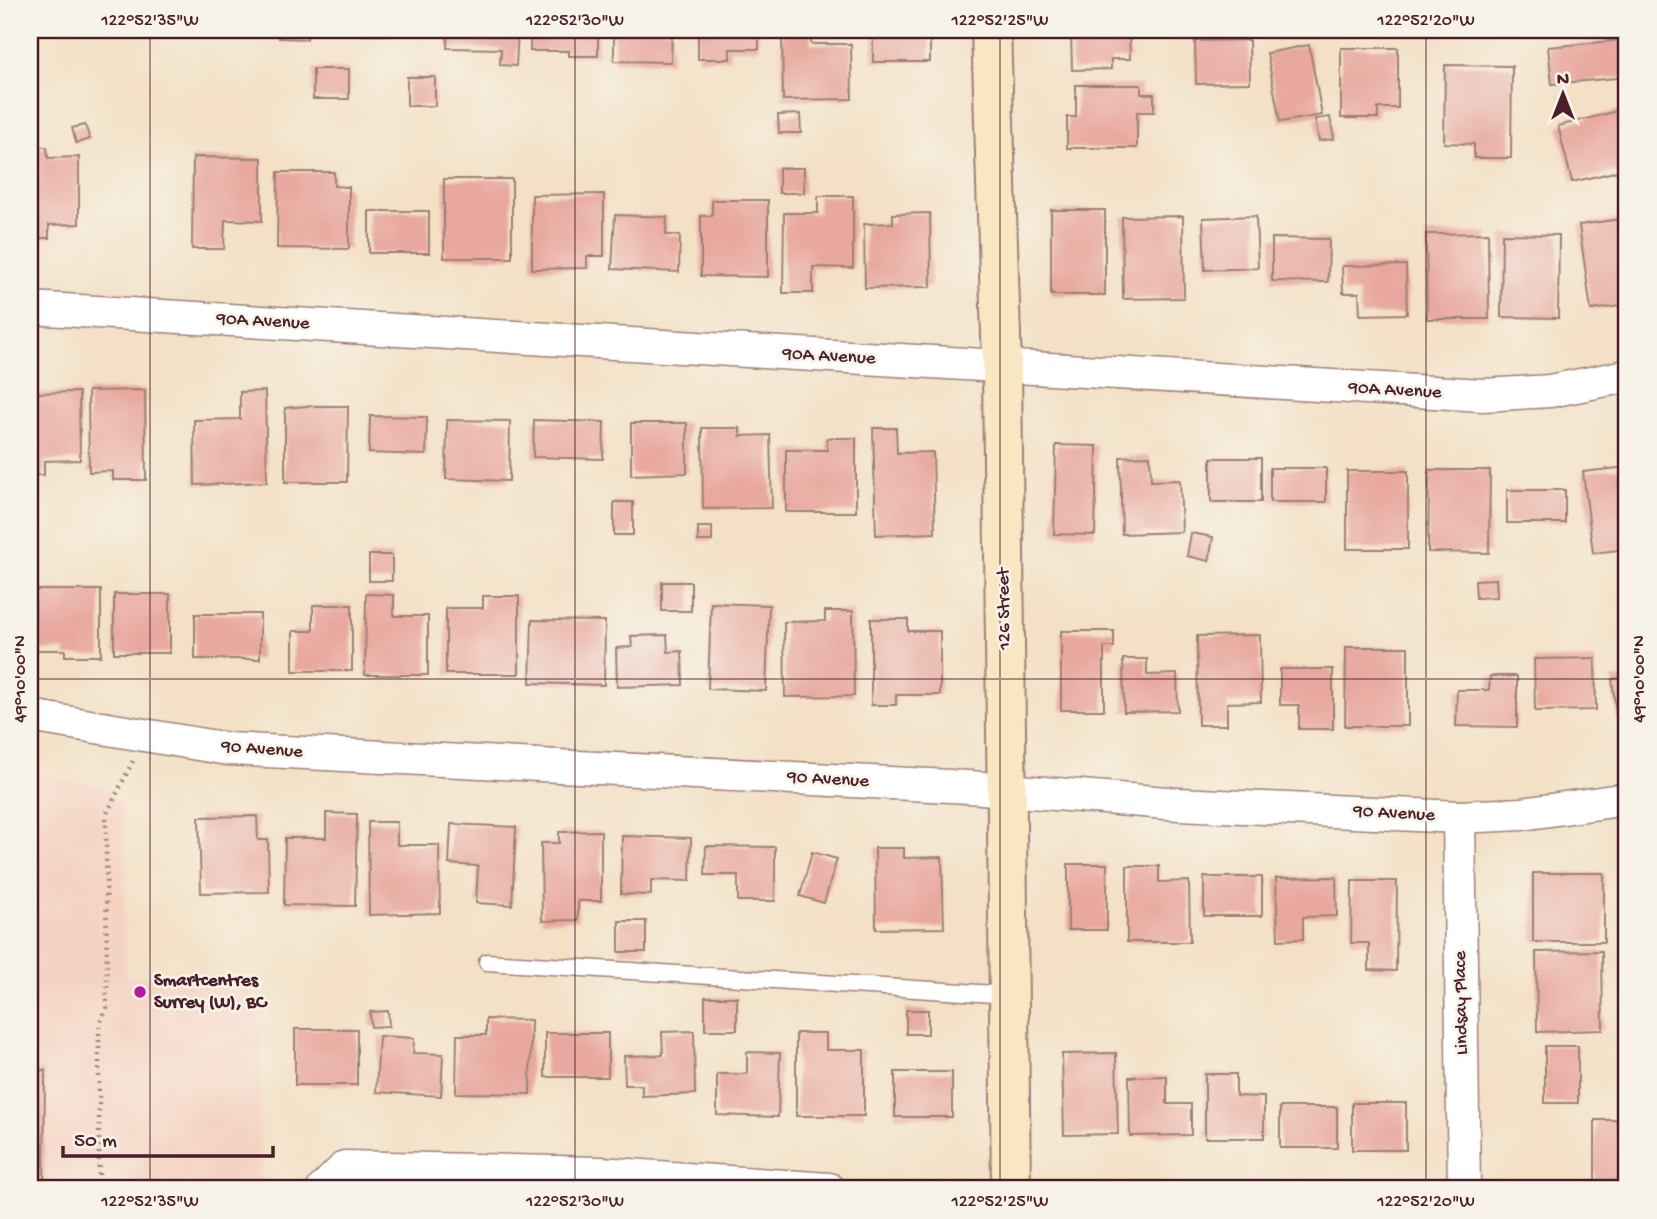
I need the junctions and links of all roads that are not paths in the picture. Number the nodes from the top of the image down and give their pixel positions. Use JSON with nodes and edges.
{"nodes":[{"id":1,"x":990,"y":30,"type":"edge"},
{"id":2,"x":30,"y":308,"type":"edge"},
{"id":3,"x":1002,"y":367,"type":"junction"},
{"id":4,"x":1627,"y":376,"type":"edge"},
{"id":5,"x":30,"y":716,"type":"edge"},
{"id":6,"x":1008,"y":789,"type":"junction"},
{"id":7,"x":1627,"y":799,"type":"edge"},
{"id":8,"x":1459,"y":817,"type":"junction"},
{"id":9,"x":487,"y":962,"type":"dead end"},
{"id":10,"x":1010,"y":995,"type":"junction"},
{"id":11,"x":323,"y":1189,"type":"edge"},
{"id":12,"x":829,"y":1189,"type":"edge"},
{"id":13,"x":1011,"y":1189,"type":"edge"},
{"id":14,"x":1464,"y":1189,"type":"edge"}],
"edges":[{"from":1,"to":3,"type":"street","name":"126 Street"},
{"from":2,"to":3,"type":"street","name":"90A Avenue"},
{"from":3,"to":4,"type":"street","name":"90A Avenue"},
{"from":3,"to":6,"type":"street","name":"126 Street"},
{"from":5,"to":6,"type":"street","name":"90 Avenue"},
{"from":6,"to":8,"type":"street","name":"90 Avenue"},
{"from":6,"to":10,"type":"street","name":"126 Street"},
{"from":7,"to":8,"type":"street","name":"90 Avenue"},
{"from":8,"to":14,"type":"street","name":"Lindsay Place"},
{"from":9,"to":10,"type":"lane"},
{"from":10,"to":13,"type":"street","name":"126 Street"},
{"from":11,"to":12,"type":"street"}]}
